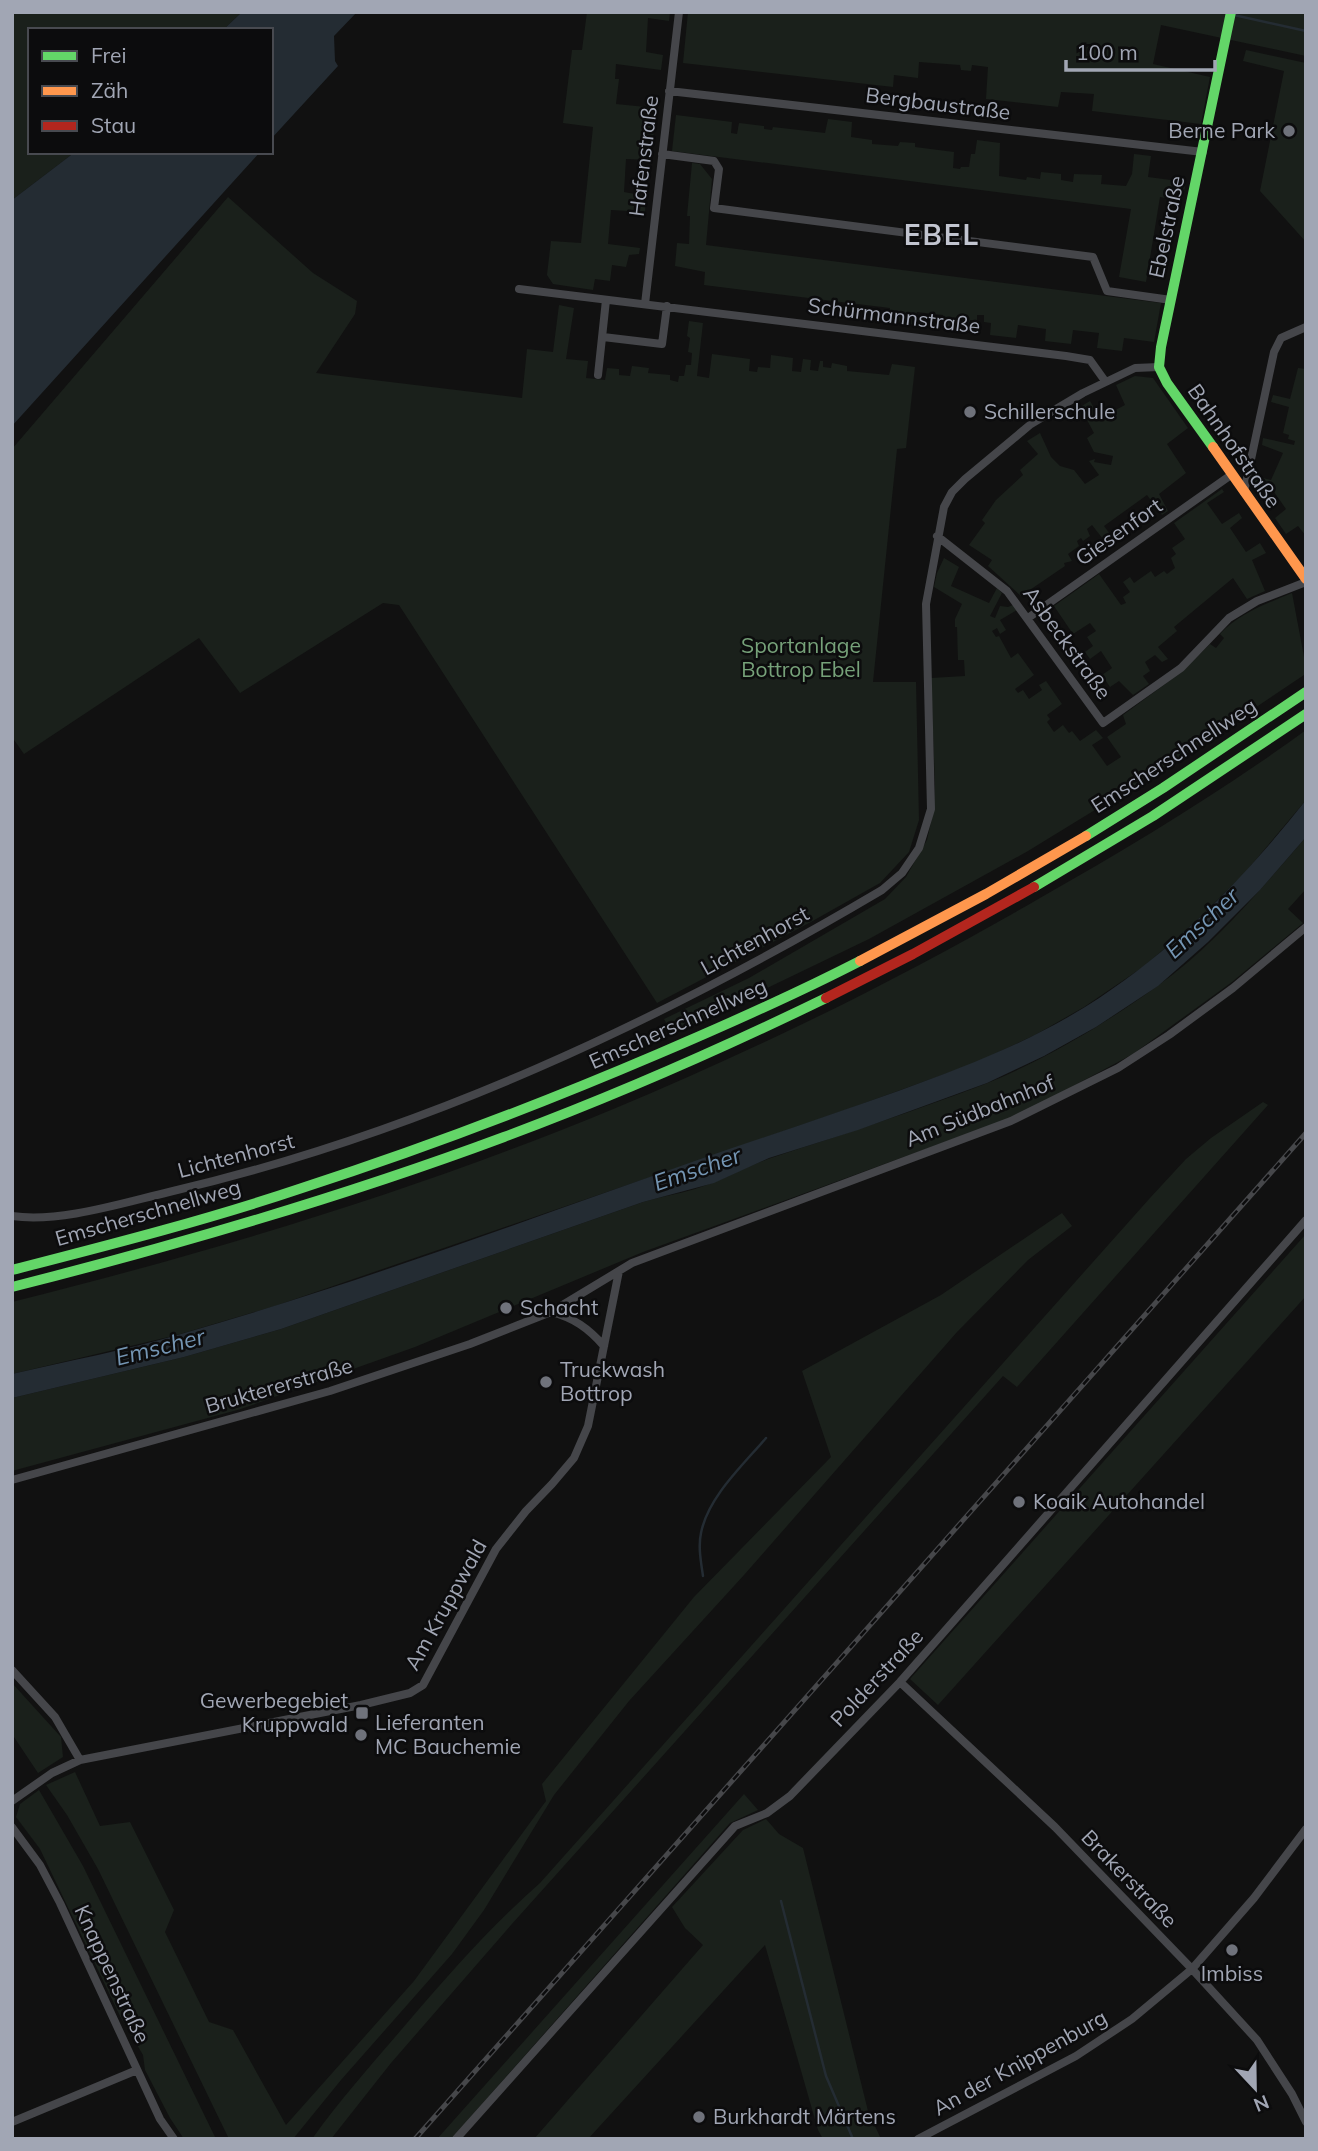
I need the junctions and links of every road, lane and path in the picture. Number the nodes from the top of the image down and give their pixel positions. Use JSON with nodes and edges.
{"nodes":[{"id":1,"x":679,"y":12,"type":"edge"},
{"id":2,"x":1231,"y":12,"type":"edge"},
{"id":3,"x":669,"y":91,"type":"junction"},
{"id":4,"x":1203,"y":152,"type":"junction"},
{"id":5,"x":662,"y":154,"type":"junction"},
{"id":6,"x":519,"y":289,"type":"dead end"},
{"id":7,"x":606,"y":300,"type":"junction"},
{"id":8,"x":1171,"y":300,"type":"junction"},
{"id":9,"x":645,"y":304,"type":"junction"},
{"id":10,"x":667,"y":306,"type":"junction"},
{"id":11,"x":1306,"y":327,"type":"edge"},
{"id":12,"x":603,"y":337,"type":"junction"},
{"id":13,"x":1158,"y":367,"type":"junction"},
{"id":14,"x":598,"y":375,"type":"dead end"},
{"id":15,"x":1105,"y":381,"type":"junction"},
{"id":16,"x":1231,"y":474,"type":"junction"},
{"id":17,"x":1244,"y":492,"type":"junction"},
{"id":18,"x":937,"y":536,"type":"junction"},
{"id":19,"x":1306,"y":581,"type":"edge"},
{"id":20,"x":1028,"y":618,"type":"junction"},
{"id":21,"x":1306,"y":692,"type":"edge"},
{"id":22,"x":1306,"y":714,"type":"edge"},
{"id":23,"x":1306,"y":927,"type":"edge"},
{"id":24,"x":12,"y":1216,"type":"edge"},
{"id":25,"x":1306,"y":1220,"type":"edge"},
{"id":26,"x":632,"y":1263,"type":"joint"},
{"id":27,"x":12,"y":1270,"type":"edge"},
{"id":28,"x":620,"y":1271,"type":"junction"},
{"id":29,"x":12,"y":1287,"type":"edge"},
{"id":30,"x":551,"y":1312,"type":"junction"},
{"id":31,"x":604,"y":1346,"type":"junction"},
{"id":32,"x":12,"y":1480,"type":"edge"},
{"id":33,"x":12,"y":1670,"type":"edge"},
{"id":34,"x":900,"y":1682,"type":"junction"},
{"id":35,"x":80,"y":1760,"type":"junction"},
{"id":36,"x":12,"y":1801,"type":"edge"},
{"id":37,"x":12,"y":1827,"type":"edge"},
{"id":38,"x":1306,"y":1829,"type":"edge"},
{"id":39,"x":1192,"y":1969,"type":"junction"},
{"id":40,"x":136,"y":2070,"type":"junction"},
{"id":41,"x":12,"y":2109,"type":"edge"},
{"id":42,"x":23,"y":2117,"type":"junction"},
{"id":43,"x":12,"y":2122,"type":"edge"},
{"id":44,"x":1306,"y":2122,"type":"edge"},
{"id":45,"x":174,"y":2139,"type":"edge"},
{"id":46,"x":456,"y":2139,"type":"edge"},
{"id":47,"x":918,"y":2139,"type":"edge"}],
"edges":[{"from":1,"to":3,"type":"street","name":"Hafenstraße"},
{"from":2,"to":4,"type":"main road","name":"Ebelstraße"},
{"from":3,"to":4,"type":"street","name":"Bergbaustraße"},
{"from":3,"to":5,"type":"street","name":"Hafenstraße"},
{"from":4,"to":8,"type":"main road","name":"Ebelstraße"},
{"from":5,"to":8,"type":"street"},
{"from":5,"to":9,"type":"street","name":"Hafenstraße"},
{"from":6,"to":7,"type":"street","name":"Schürmannstraße"},
{"from":7,"to":9,"type":"street","name":"Schürmannstraße"},
{"from":7,"to":12,"type":"street"},
{"from":8,"to":13,"type":"main road","name":"Ebelstraße"},
{"from":9,"to":10,"type":"street","name":"Schürmannstraße"},
{"from":10,"to":12,"type":"street"},
{"from":10,"to":15,"type":"street","name":"Schürmannstraße"},
{"from":11,"to":17,"type":"street"},
{"from":12,"to":14,"type":"street"},
{"from":13,"to":15,"type":"street","name":"Lichtenhorst"},
{"from":13,"to":16,"type":"main road","name":"Bahnhofstraße"},
{"from":15,"to":18,"type":"street","name":"Lichtenhorst"},
{"from":16,"to":17,"type":"main road","name":"Bahnhofstraße"},
{"from":16,"to":20,"type":"street","name":"Giesenfort"},
{"from":17,"to":19,"type":"main road","name":"Bahnhofstraße"},
{"from":18,"to":20,"type":"street","name":"Asbeckstraße"},
{"from":18,"to":24,"type":"street","name":"Lichtenhorst"},
{"from":19,"to":20,"type":"street","name":"Asbeckstraße"},
{"from":21,"to":27,"type":"main road","name":"Emscherschnellweg"},
{"from":22,"to":29,"type":"main road","name":"Emscherschnellweg"},
{"from":23,"to":26,"type":"street","name":"Am Südbahnhof"},
{"from":25,"to":34,"type":"street","name":"Polderstraße"},
{"from":26,"to":28,"type":"street","name":"Bruktererstraße"},
{"from":28,"to":30,"type":"street","name":"Bruktererstraße"},
{"from":28,"to":31,"type":"street","name":"Am Kruppwald"},
{"from":30,"to":31,"type":"street"},
{"from":30,"to":32,"type":"street","name":"Bruktererstraße"},
{"from":31,"to":35,"type":"street","name":"Am Kruppwald"},
{"from":33,"to":35,"type":"street"},
{"from":34,"to":39,"type":"street","name":"Brakerstraße"},
{"from":34,"to":46,"type":"street","name":"Polderstraße"},
{"from":35,"to":36,"type":"street","name":"Am Kruppwald"},
{"from":37,"to":40,"type":"street","name":"Knappenstraße"},
{"from":38,"to":39,"type":"street","name":"An der Knippenburg"},
{"from":39,"to":44,"type":"street","name":"Brakerstraße"},
{"from":39,"to":47,"type":"street","name":"An der Knippenburg"},
{"from":40,"to":42,"type":"street"},
{"from":40,"to":45,"type":"street","name":"Knappenstraße"},
{"from":41,"to":42,"type":"street"},
{"from":42,"to":43,"type":"street"}]}
